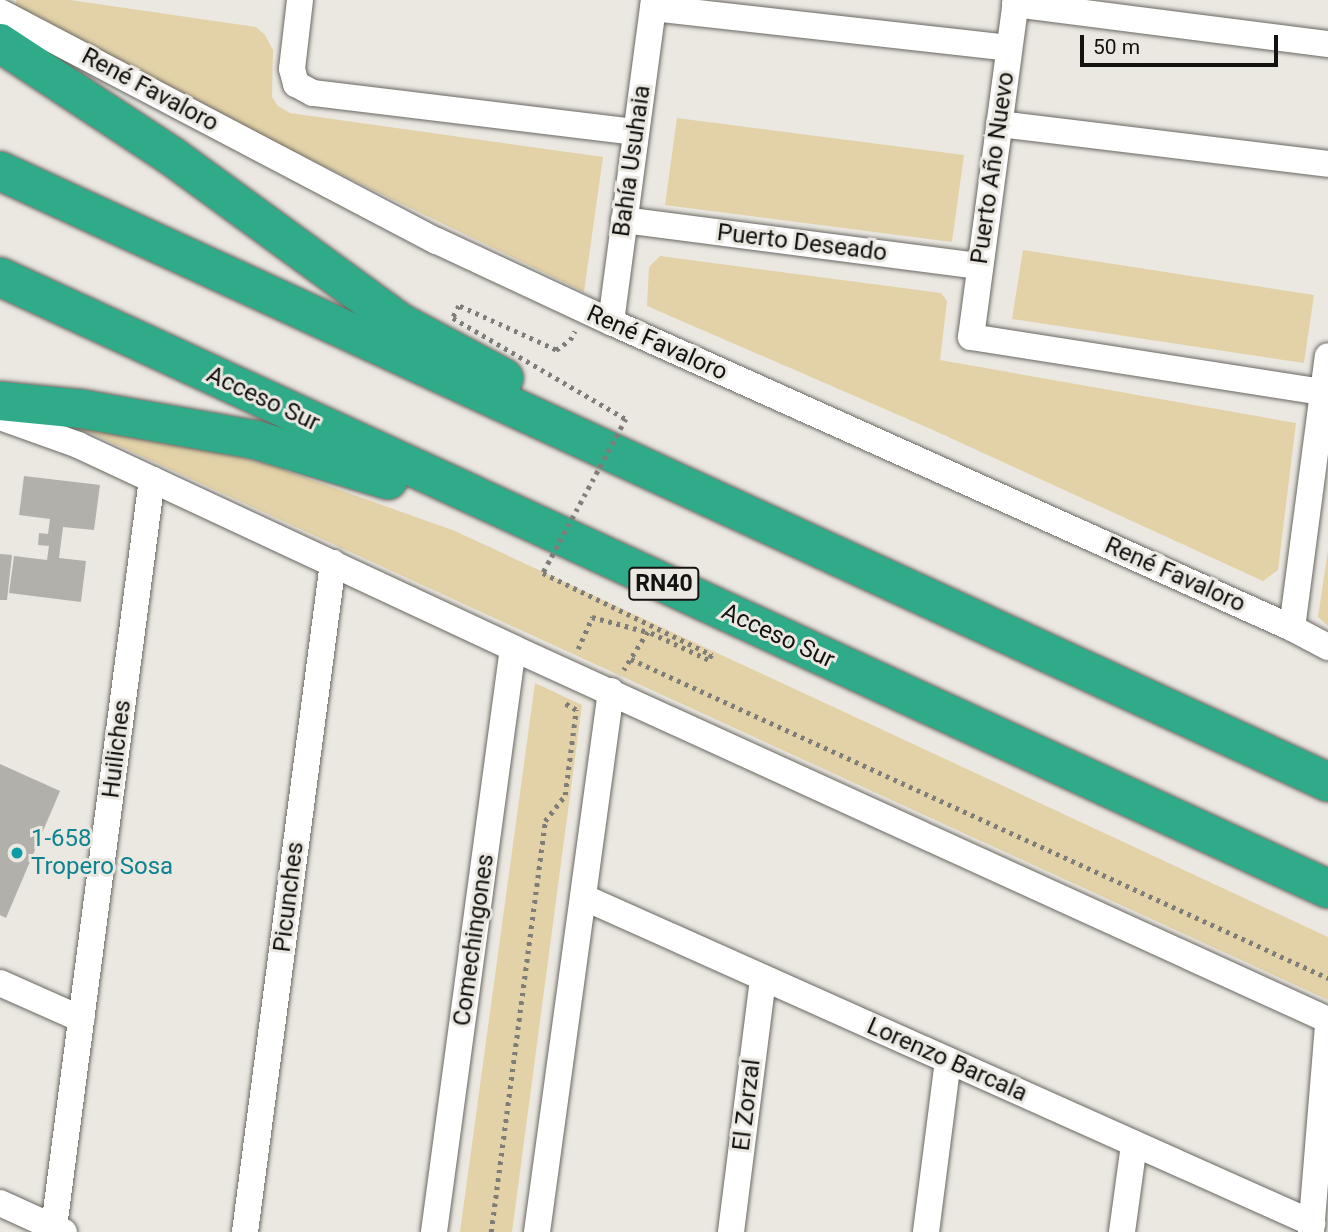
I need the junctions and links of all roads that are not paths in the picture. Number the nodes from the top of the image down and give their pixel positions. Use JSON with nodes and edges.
{"nodes":[{"id":1,"x":295,"y":1,"type":"edge"},
{"id":2,"x":1016,"y":2,"type":"edge"},
{"id":3,"x":653,"y":4,"type":"edge"},
{"id":4,"x":0,"y":12,"type":"edge"},
{"id":5,"x":0,"y":43,"type":"edge"},
{"id":6,"x":1328,"y":44,"type":"edge"},
{"id":7,"x":1009,"y":48,"type":"junction"},
{"id":8,"x":999,"y":124,"type":"junction"},
{"id":9,"x":636,"y":132,"type":"junction"},
{"id":10,"x":1328,"y":164,"type":"edge"},
{"id":11,"x":0,"y":172,"type":"edge"},
{"id":12,"x":624,"y":220,"type":"junction"},
{"id":13,"x":980,"y":266,"type":"junction"},
{"id":14,"x":0,"y":277,"type":"edge"},
{"id":15,"x":611,"y":323,"type":"junction"},
{"id":16,"x":1328,"y":356,"type":"edge"},
{"id":17,"x":1323,"y":392,"type":"junction"},
{"id":18,"x":0,"y":401,"type":"edge"},
{"id":19,"x":0,"y":418,"type":"edge"},
{"id":20,"x":152,"y":479,"type":"junction"},
{"id":21,"x":1318,"y":513,"type":"edge"},
{"id":22,"x":333,"y":563,"type":"junction"},
{"id":23,"x":941,"y":603,"type":"junction"},
{"id":24,"x":1292,"y":628,"type":"junction"},
{"id":25,"x":1328,"y":647,"type":"edge"},
{"id":26,"x":513,"y":648,"type":"junction"},
{"id":27,"x":611,"y":691,"type":"junction"},
{"id":28,"x":1328,"y":782,"type":"edge"},
{"id":29,"x":1328,"y":889,"type":"edge"},
{"id":30,"x":583,"y":897,"type":"junction"},
{"id":31,"x":1328,"y":912,"type":"edge"},
{"id":32,"x":763,"y":978,"type":"junction"},
{"id":33,"x":0,"y":983,"type":"edge"},
{"id":34,"x":81,"y":1019,"type":"junction"},
{"id":35,"x":1328,"y":1020,"type":"edge"},
{"id":36,"x":1328,"y":1026,"type":"edge"},
{"id":37,"x":948,"y":1060,"type":"junction"},
{"id":38,"x":1133,"y":1144,"type":"junction"},
{"id":39,"x":1321,"y":1194,"type":"edge"},
{"id":40,"x":0,"y":1203,"type":"edge"},
{"id":41,"x":1311,"y":1228,"type":"edge"},
{"id":42,"x":59,"y":1230,"type":"edge"},
{"id":43,"x":245,"y":1232,"type":"edge"},
{"id":44,"x":434,"y":1232,"type":"edge"},
{"id":45,"x":537,"y":1232,"type":"edge"},
{"id":46,"x":731,"y":1232,"type":"edge"},
{"id":47,"x":926,"y":1232,"type":"edge"},
{"id":48,"x":1122,"y":1232,"type":"edge"}],
"edges":[{"from":1,"to":9,"type":"street"},
{"from":2,"to":6,"type":"street"},
{"from":2,"to":7,"type":"street","name":"Puerto Año Nuevo"},
{"from":3,"to":7,"type":"street"},
{"from":3,"to":9,"type":"street","name":"Bahía Usuhaia"},
{"from":4,"to":15,"type":"street","name":"René Favaloro"},
{"from":5,"to":23,"type":"highway"},
{"from":7,"to":8,"type":"street","name":"Puerto Año Nuevo"},
{"from":8,"to":10,"type":"street"},
{"from":8,"to":13,"type":"street","name":"Puerto Año Nuevo"},
{"from":9,"to":12,"type":"street","name":"Bahía Usuhaia"},
{"from":11,"to":23,"type":"highway"},
{"from":12,"to":13,"type":"street","name":"Puerto Deseado"},
{"from":12,"to":15,"type":"street","name":"Bahía Usuhaia"},
{"from":13,"to":17,"type":"street","name":"Puerto Año Nuevo"},
{"from":14,"to":29,"type":"highway","name":"Acceso Sur","number":"RN40"},
{"from":15,"to":24,"type":"street","name":"René Favaloro"},
{"from":16,"to":17,"type":"street"},
{"from":17,"to":21,"type":"street"},
{"from":18,"to":31,"type":"highway"},
{"from":19,"to":20,"type":"street"},
{"from":20,"to":22,"type":"street"},
{"from":20,"to":34,"type":"street","name":"Huiliches"},
{"from":21,"to":24,"type":"street"},
{"from":22,"to":26,"type":"street"},
{"from":22,"to":43,"type":"street","name":"Picunches"},
{"from":23,"to":28,"type":"highway"},
{"from":24,"to":25,"type":"street","name":"René Favaloro"},
{"from":26,"to":27,"type":"street"},
{"from":26,"to":44,"type":"street","name":"Comechingones"},
{"from":27,"to":30,"type":"street"},
{"from":27,"to":35,"type":"street"},
{"from":30,"to":32,"type":"street","name":"Lorenzo Barcala"},
{"from":30,"to":45,"type":"street"},
{"from":32,"to":37,"type":"street","name":"Lorenzo Barcala"},
{"from":32,"to":46,"type":"street","name":"El Zorzal"},
{"from":33,"to":34,"type":"street"},
{"from":34,"to":42,"type":"street","name":"Huiliches"},
{"from":36,"to":39,"type":"street"},
{"from":37,"to":38,"type":"street","name":"Lorenzo Barcala"},
{"from":37,"to":47,"type":"street"},
{"from":38,"to":41,"type":"street","name":"Lorenzo Barcala"},
{"from":38,"to":48,"type":"street"},
{"from":39,"to":41,"type":"street"},
{"from":40,"to":42,"type":"street"}]}
